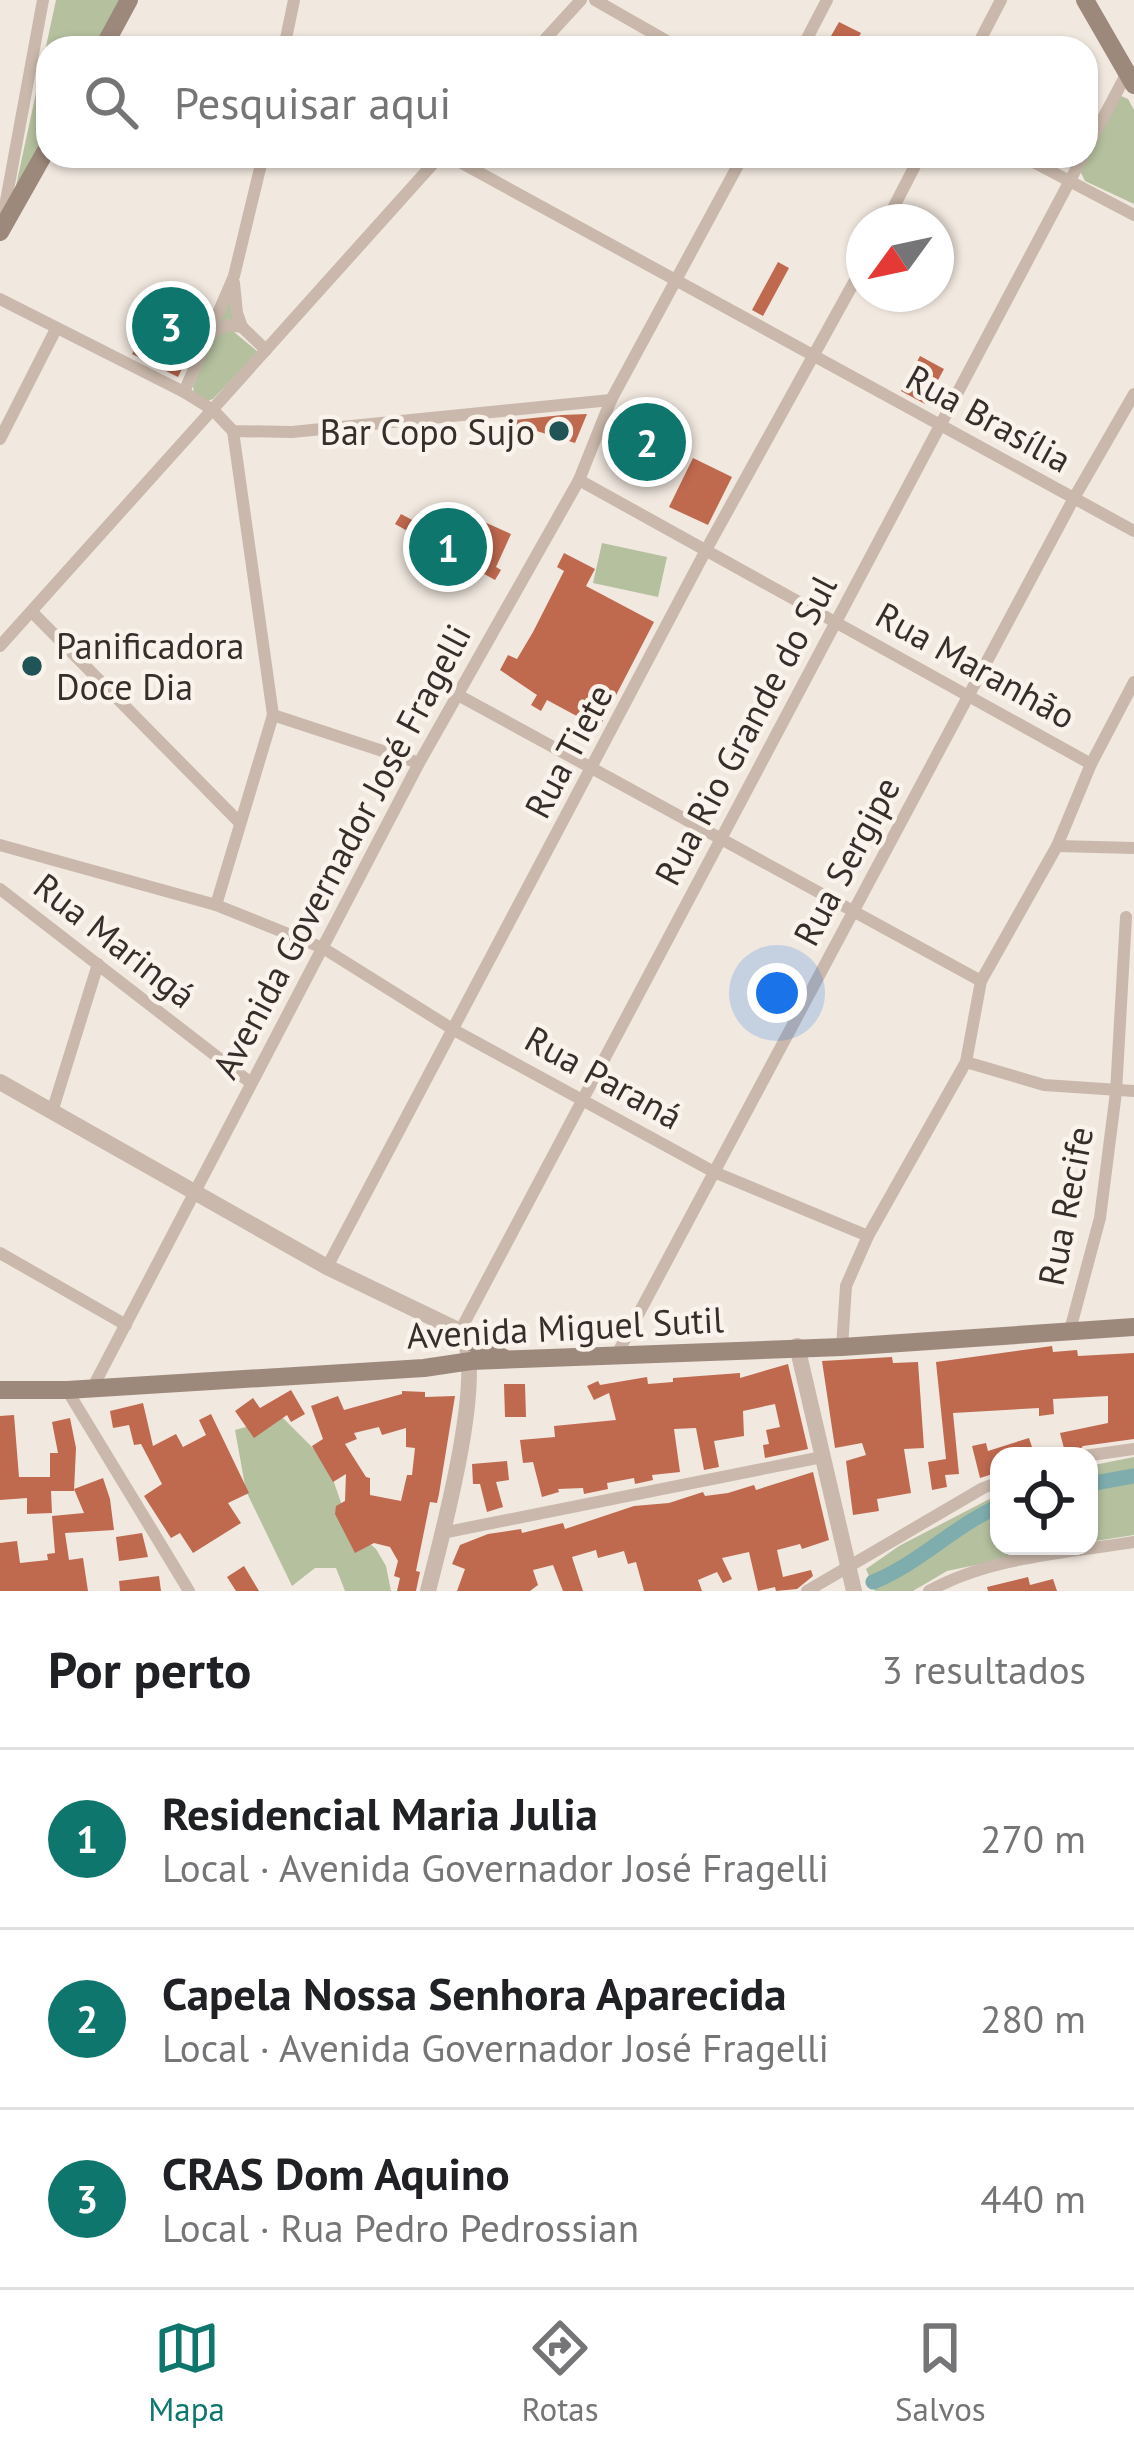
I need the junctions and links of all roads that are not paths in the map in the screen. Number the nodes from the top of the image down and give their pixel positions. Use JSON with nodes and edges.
{"nodes":[{"id":1,"x":43,"y":0,"type":"edge"},
{"id":2,"x":129,"y":0,"type":"edge"},
{"id":3,"x":294,"y":0,"type":"edge"},
{"id":4,"x":581,"y":0,"type":"edge"},
{"id":5,"x":595,"y":0,"type":"edge"},
{"id":6,"x":826,"y":0,"type":"edge"},
{"id":7,"x":1001,"y":0,"type":"edge"},
{"id":8,"x":1085,"y":0,"type":"edge"},
{"id":9,"x":36,"y":36,"type":"edge"},
{"id":10,"x":110,"y":36,"type":"edge"},
{"id":11,"x":286,"y":36,"type":"edge"},
{"id":12,"x":548,"y":36,"type":"edge"},
{"id":13,"x":658,"y":36,"type":"edge"},
{"id":14,"x":812,"y":36,"type":"edge"},
{"id":15,"x":982,"y":36,"type":"edge"},
{"id":16,"x":36,"y":38,"type":"edge"},
{"id":17,"x":1131,"y":78,"type":"edge"},
{"id":18,"x":1098,"y":131,"type":"edge"},
{"id":19,"x":36,"y":168,"type":"edge"},
{"id":20,"x":259,"y":168,"type":"edge"},
{"id":21,"x":429,"y":168,"type":"edge"},
{"id":22,"x":471,"y":168,"type":"edge"},
{"id":23,"x":736,"y":168,"type":"edge"},
{"id":24,"x":914,"y":168,"type":"edge"},
{"id":25,"x":1045,"y":168,"type":"edge"},
{"id":26,"x":1076,"y":168,"type":"edge"},
{"id":27,"x":1070,"y":181,"type":"junction"},
{"id":28,"x":895,"y":204,"type":"edge"},
{"id":29,"x":1134,"y":214,"type":"edge"},
{"id":30,"x":1,"y":231,"type":"edge"},
{"id":31,"x":234,"y":276,"type":"junction"},
{"id":32,"x":675,"y":280,"type":"junction"},
{"id":33,"x":0,"y":299,"type":"edge"},
{"id":34,"x":846,"y":299,"type":"edge"},
{"id":35,"x":242,"y":327,"type":"junction"},
{"id":36,"x":56,"y":329,"type":"junction"},
{"id":37,"x":212,"y":333,"type":"junction"},
{"id":38,"x":266,"y":350,"type":"junction"},
{"id":39,"x":816,"y":357,"type":"junction"},
{"id":40,"x":184,"y":392,"type":"junction"},
{"id":41,"x":1134,"y":394,"type":"edge"},
{"id":42,"x":611,"y":400,"type":"junction"},
{"id":43,"x":213,"y":410,"type":"junction"},
{"id":44,"x":940,"y":425,"type":"junction"},
{"id":45,"x":233,"y":431,"type":"junction"},
{"id":46,"x":0,"y":439,"type":"edge"},
{"id":47,"x":579,"y":480,"type":"junction"},
{"id":48,"x":1074,"y":498,"type":"junction"},
{"id":49,"x":1134,"y":531,"type":"edge"},
{"id":50,"x":706,"y":550,"type":"junction"},
{"id":51,"x":32,"y":612,"type":"junction"},
{"id":52,"x":836,"y":622,"type":"junction"},
{"id":53,"x":0,"y":646,"type":"edge"},
{"id":54,"x":1134,"y":682,"type":"edge"},
{"id":55,"x":458,"y":695,"type":"junction"},
{"id":56,"x":968,"y":696,"type":"junction"},
{"id":57,"x":273,"y":715,"type":"junction"},
{"id":58,"x":419,"y":763,"type":"junction"},
{"id":59,"x":1091,"y":764,"type":"junction"},
{"id":60,"x":593,"y":769,"type":"junction"},
{"id":61,"x":239,"y":822,"type":"junction"},
{"id":62,"x":722,"y":839,"type":"junction"},
{"id":63,"x":0,"y":845,"type":"edge"},
{"id":64,"x":1057,"y":846,"type":"junction"},
{"id":65,"x":1134,"y":848,"type":"edge"},
{"id":66,"x":0,"y":889,"type":"edge"},
{"id":67,"x":216,"y":905,"type":"junction"},
{"id":68,"x":854,"y":911,"type":"junction"},
{"id":69,"x":1126,"y":917,"type":"dead end"},
{"id":70,"x":323,"y":948,"type":"junction"},
{"id":71,"x":98,"y":964,"type":"junction"},
{"id":72,"x":981,"y":981,"type":"junction"},
{"id":73,"x":454,"y":1030,"type":"junction"},
{"id":74,"x":966,"y":1062,"type":"junction"},
{"id":75,"x":0,"y":1082,"type":"edge"},
{"id":76,"x":251,"y":1083,"type":"junction"},
{"id":77,"x":1134,"y":1091,"type":"edge"},
{"id":78,"x":1116,"y":1092,"type":"junction"},
{"id":79,"x":586,"y":1099,"type":"junction"},
{"id":80,"x":52,"y":1112,"type":"junction"},
{"id":81,"x":714,"y":1172,"type":"junction"},
{"id":82,"x":194,"y":1194,"type":"junction"},
{"id":83,"x":868,"y":1236,"type":"junction"},
{"id":84,"x":0,"y":1253,"type":"edge"},
{"id":85,"x":327,"y":1267,"type":"junction"},
{"id":86,"x":126,"y":1325,"type":"junction"},
{"id":87,"x":1134,"y":1327,"type":"edge"},
{"id":88,"x":1070,"y":1330,"type":"junction"},
{"id":89,"x":464,"y":1336,"type":"junction"},
{"id":90,"x":797,"y":1346,"type":"junction"},
{"id":91,"x":842,"y":1347,"type":"junction"},
{"id":92,"x":615,"y":1358,"type":"junction"},
{"id":93,"x":471,"y":1361,"type":"junction"},
{"id":94,"x":508,"y":1361,"type":"junction"},
{"id":95,"x":94,"y":1385,"type":"junction"},
{"id":96,"x":0,"y":1390,"type":"edge"},
{"id":97,"x":67,"y":1390,"type":"junction"},
{"id":98,"x":1134,"y":1449,"type":"edge"},
{"id":99,"x":1098,"y":1454,"type":"edge"},
{"id":100,"x":822,"y":1457,"type":"junction"},
{"id":101,"x":990,"y":1487,"type":"edge"},
{"id":102,"x":442,"y":1533,"type":"junction"},
{"id":103,"x":1134,"y":1541,"type":"edge"},
{"id":104,"x":846,"y":1566,"type":"junction"},
{"id":105,"x":189,"y":1591,"type":"edge"},
{"id":106,"x":428,"y":1591,"type":"edge"},
{"id":107,"x":807,"y":1591,"type":"edge"},
{"id":108,"x":854,"y":1591,"type":"edge"},
{"id":109,"x":929,"y":1591,"type":"edge"}],
"edges":[{"from":1,"to":9,"type":"street"},
{"from":2,"to":10,"type":"main road"},
{"from":3,"to":11,"type":"street"},
{"from":4,"to":12,"type":"street"},
{"from":5,"to":13,"type":"street"},
{"from":6,"to":14,"type":"street"},
{"from":7,"to":15,"type":"street"},
{"from":8,"to":17,"type":"main road"},
{"from":16,"to":30,"type":"street"},
{"from":17,"to":18,"type":"street","name":"Rua Rio Grande do Sul"},
{"from":19,"to":30,"type":"main road"},
{"from":20,"to":31,"type":"street"},
{"from":21,"to":38,"type":"street"},
{"from":22,"to":32,"type":"street","name":"Rua Brasília"},
{"from":23,"to":32,"type":"street","name":"Avenida Governador José Fragelli"},
{"from":24,"to":28,"type":"street"},
{"from":25,"to":27,"type":"street"},
{"from":26,"to":27,"type":"street","name":"Rua Rio Grande do Sul"},
{"from":27,"to":29,"type":"street"},
{"from":27,"to":44,"type":"street","name":"Rua Rio Grande do Sul"},
{"from":31,"to":35,"type":"street"},
{"from":31,"to":37,"type":"street"},
{"from":32,"to":39,"type":"street","name":"Rua Brasília"},
{"from":32,"to":42,"type":"street","name":"Avenida Governador José Fragelli"},
{"from":33,"to":36,"type":"street"},
{"from":34,"to":39,"type":"street","name":"Rua Tiete"},
{"from":35,"to":37,"type":"street"},
{"from":35,"to":38,"type":"street"},
{"from":36,"to":40,"type":"street"},
{"from":36,"to":46,"type":"street"},
{"from":37,"to":40,"type":"street"},
{"from":38,"to":43,"type":"street"},
{"from":39,"to":44,"type":"street","name":"Rua Brasília"},
{"from":39,"to":50,"type":"street","name":"Rua Tiete"},
{"from":40,"to":43,"type":"street"},
{"from":41,"to":48,"type":"street","name":"Rua Sergipe"},
{"from":42,"to":45,"type":"street"},
{"from":42,"to":47,"type":"street","name":"Avenida Governador José Fragelli"},
{"from":43,"to":45,"type":"street"},
{"from":43,"to":51,"type":"street"},
{"from":44,"to":48,"type":"street","name":"Rua Brasília"},
{"from":44,"to":52,"type":"street","name":"Rua Rio Grande do Sul"},
{"from":45,"to":57,"type":"street"},
{"from":47,"to":50,"type":"street","name":"Rua Maranhão"},
{"from":47,"to":55,"type":"street","name":"Avenida Governador José Fragelli"},
{"from":48,"to":49,"type":"street","name":"Rua Brasília"},
{"from":48,"to":56,"type":"street","name":"Rua Sergipe"},
{"from":50,"to":52,"type":"street","name":"Rua Maranhão"},
{"from":50,"to":60,"type":"street","name":"Rua Tiete"},
{"from":51,"to":53,"type":"street"},
{"from":51,"to":61,"type":"street"},
{"from":52,"to":56,"type":"street","name":"Rua Maranhão"},
{"from":52,"to":62,"type":"street","name":"Rua Rio Grande do Sul"},
{"from":54,"to":59,"type":"street"},
{"from":55,"to":58,"type":"street","name":"Avenida Governador José Fragelli"},
{"from":55,"to":60,"type":"street"},
{"from":56,"to":59,"type":"street","name":"Rua Maranhão"},
{"from":56,"to":68,"type":"street","name":"Rua Sergipe"},
{"from":57,"to":58,"type":"street"},
{"from":57,"to":61,"type":"street"},
{"from":58,"to":70,"type":"street","name":"Avenida Governador José Fragelli"},
{"from":59,"to":64,"type":"street"},
{"from":60,"to":62,"type":"street"},
{"from":60,"to":73,"type":"street","name":"Rua Tiete"},
{"from":61,"to":67,"type":"street"},
{"from":62,"to":68,"type":"street"},
{"from":62,"to":79,"type":"street","name":"Rua Rio Grande do Sul"},
{"from":63,"to":67,"type":"street","name":"Rua Paraná"},
{"from":64,"to":65,"type":"street"},
{"from":64,"to":72,"type":"street"},
{"from":66,"to":71,"type":"street","name":"Rua Maringá"},
{"from":67,"to":70,"type":"street","name":"Rua Paraná"},
{"from":68,"to":72,"type":"street"},
{"from":68,"to":81,"type":"street","name":"Rua Sergipe"},
{"from":69,"to":78,"type":"street","name":"Rua Recife"},
{"from":70,"to":73,"type":"street","name":"Rua Paraná"},
{"from":70,"to":76,"type":"street","name":"Avenida Governador José Fragelli"},
{"from":71,"to":76,"type":"street","name":"Rua Maringá"},
{"from":71,"to":80,"type":"street"},
{"from":72,"to":74,"type":"street"},
{"from":73,"to":79,"type":"street","name":"Rua Paraná"},
{"from":73,"to":85,"type":"street","name":"Rua Tiete"},
{"from":74,"to":78,"type":"street"},
{"from":74,"to":83,"type":"street"},
{"from":75,"to":80,"type":"street"},
{"from":76,"to":82,"type":"street","name":"Avenida Governador José Fragelli"},
{"from":77,"to":78,"type":"street"},
{"from":78,"to":88,"type":"street","name":"Rua Recife"},
{"from":79,"to":81,"type":"street","name":"Rua Paraná"},
{"from":79,"to":89,"type":"street","name":"Rua Rio Grande do Sul"},
{"from":80,"to":82,"type":"street"},
{"from":81,"to":83,"type":"street","name":"Rua Paraná"},
{"from":81,"to":92,"type":"street","name":"Rua Sergipe"},
{"from":82,"to":85,"type":"street"},
{"from":82,"to":86,"type":"street","name":"Avenida Governador José Fragelli"},
{"from":83,"to":91,"type":"street"},
{"from":84,"to":86,"type":"street"},
{"from":85,"to":89,"type":"street"},
{"from":86,"to":95,"type":"street","name":"Avenida Governador José Fragelli"},
{"from":87,"to":88,"type":"main road","name":"Avenida Miguel Sutil"},
{"from":88,"to":91,"type":"main road","name":"Avenida Miguel Sutil"},
{"from":89,"to":93,"type":"street"},
{"from":89,"to":94,"type":"main road"},
{"from":90,"to":91,"type":"main road","name":"Avenida Miguel Sutil"},
{"from":90,"to":92,"type":"main road","name":"Avenida Miguel Sutil"},
{"from":90,"to":100,"type":"street"},
{"from":92,"to":94,"type":"main road","name":"Avenida Miguel Sutil"},
{"from":93,"to":94,"type":"main road","name":"Avenida Miguel Sutil"},
{"from":93,"to":95,"type":"main road","name":"Avenida Miguel Sutil"},
{"from":93,"to":102,"type":"street"},
{"from":95,"to":97,"type":"main road","name":"Avenida Miguel Sutil"},
{"from":96,"to":97,"type":"main road","name":"Avenida Miguel Sutil"},
{"from":97,"to":105,"type":"street"},
{"from":98,"to":99,"type":"street"},
{"from":100,"to":102,"type":"street"},
{"from":100,"to":104,"type":"street"},
{"from":101,"to":104,"type":"street"},
{"from":102,"to":106,"type":"street"},
{"from":103,"to":109,"type":"street"},
{"from":104,"to":107,"type":"street"},
{"from":104,"to":108,"type":"street"}]}
